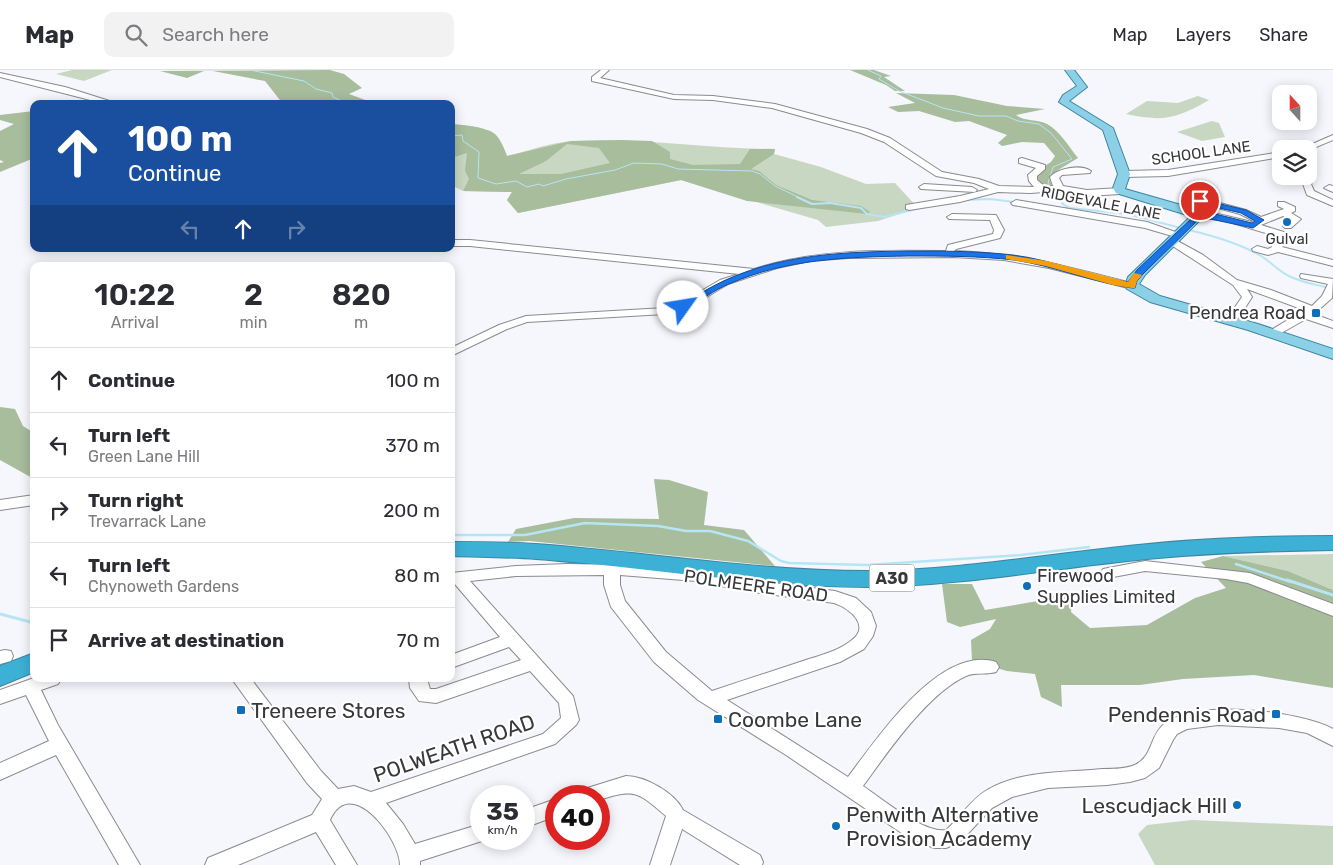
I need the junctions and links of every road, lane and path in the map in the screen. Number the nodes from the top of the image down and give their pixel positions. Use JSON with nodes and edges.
{"nodes":[{"id":1,"x":605,"y":70,"type":"edge"},
{"id":2,"x":1069,"y":70,"type":"edge"},
{"id":3,"x":0,"y":76,"type":"edge"},
{"id":4,"x":101,"y":100,"type":"edge"},
{"id":5,"x":1333,"y":137,"type":"edge"},
{"id":6,"x":1317,"y":144,"type":"edge"},
{"id":7,"x":1272,"y":156,"type":"edge"},
{"id":8,"x":1022,"y":161,"type":"dead end"},
{"id":9,"x":1087,"y":171,"type":"dead end"},
{"id":10,"x":1124,"y":174,"type":"junction"},
{"id":11,"x":1307,"y":185,"type":"edge"},
{"id":12,"x":924,"y":187,"type":"dead end"},
{"id":13,"x":936,"y":188,"type":"dead end"},
{"id":14,"x":1051,"y":188,"type":"junction"},
{"id":15,"x":996,"y":189,"type":"junction"},
{"id":16,"x":1030,"y":190,"type":"junction"},
{"id":17,"x":955,"y":191,"type":"junction"},
{"id":18,"x":1120,"y":191,"type":"junction"},
{"id":19,"x":1194,"y":191,"type":"dead end"},
{"id":20,"x":1333,"y":203,"type":"edge"},
{"id":21,"x":909,"y":207,"type":"dead end"},
{"id":22,"x":1195,"y":214,"type":"junction"},
{"id":23,"x":952,"y":217,"type":"dead end"},
{"id":24,"x":1257,"y":223,"type":"junction"},
{"id":25,"x":1288,"y":226,"type":"dead end"},
{"id":26,"x":1181,"y":233,"type":"junction"},
{"id":27,"x":455,"y":243,"type":"edge"},
{"id":28,"x":1257,"y":249,"type":"dead end"},
{"id":29,"x":1277,"y":249,"type":"junction"},
{"id":30,"x":945,"y":254,"type":"junction"},
{"id":31,"x":1333,"y":263,"type":"edge"},
{"id":32,"x":755,"y":272,"type":"junction"},
{"id":33,"x":1305,"y":276,"type":"dead end"},
{"id":34,"x":1333,"y":283,"type":"edge"},
{"id":35,"x":1238,"y":285,"type":"junction"},
{"id":36,"x":1132,"y":286,"type":"junction"},
{"id":37,"x":1330,"y":299,"type":"edge"},
{"id":38,"x":1309,"y":312,"type":"junction"},
{"id":39,"x":1232,"y":320,"type":"junction"},
{"id":40,"x":1333,"y":325,"type":"edge"},
{"id":41,"x":1272,"y":334,"type":"junction"},
{"id":42,"x":455,"y":351,"type":"edge"},
{"id":43,"x":1333,"y":354,"type":"edge"},
{"id":44,"x":30,"y":501,"type":"edge"},
{"id":45,"x":0,"y":505,"type":"edge"},
{"id":46,"x":1333,"y":543,"type":"edge"},
{"id":47,"x":455,"y":549,"type":"edge"},
{"id":48,"x":612,"y":570,"type":"junction"},
{"id":49,"x":1108,"y":573,"type":"dead end"},
{"id":50,"x":455,"y":578,"type":"edge"},
{"id":51,"x":455,"y":579,"type":"edge"},
{"id":52,"x":1333,"y":610,"type":"edge"},
{"id":53,"x":512,"y":640,"type":"junction"},
{"id":54,"x":455,"y":661,"type":"edge"},
{"id":55,"x":30,"y":662,"type":"edge"},
{"id":56,"x":2,"y":663,"type":"edge"},
{"id":57,"x":532,"y":663,"type":"junction"},
{"id":58,"x":990,"y":667,"type":"dead end"},
{"id":59,"x":43,"y":682,"type":"edge"},
{"id":60,"x":243,"y":682,"type":"edge"},
{"id":61,"x":418,"y":682,"type":"edge"},
{"id":62,"x":30,"y":686,"type":"junction"},
{"id":63,"x":0,"y":697,"type":"edge"},
{"id":64,"x":710,"y":699,"type":"junction"},
{"id":65,"x":1333,"y":738,"type":"edge"},
{"id":66,"x":61,"y":744,"type":"junction"},
{"id":67,"x":0,"y":772,"type":"edge"},
{"id":68,"x":610,"y":789,"type":"edge"},
{"id":69,"x":850,"y":789,"type":"junction"},
{"id":70,"x":335,"y":798,"type":"junction"},
{"id":71,"x":371,"y":801,"type":"junction"},
{"id":72,"x":676,"y":818,"type":"junction"},
{"id":73,"x":320,"y":821,"type":"junction"},
{"id":74,"x":470,"y":837,"type":"edge"},
{"id":75,"x":410,"y":860,"type":"edge"},
{"id":76,"x":753,"y":862,"type":"dead end"},
{"id":77,"x":130,"y":865,"type":"edge"},
{"id":78,"x":215,"y":865,"type":"edge"},
{"id":79,"x":347,"y":865,"type":"edge"},
{"id":80,"x":660,"y":865,"type":"edge"}],
"edges":[{"from":1,"to":15,"type":"street"},
{"from":2,"to":10,"type":"main road"},
{"from":3,"to":4,"type":"street"},
{"from":5,"to":6,"type":"street"},
{"from":7,"to":10,"type":"street","name":"SCHOOL LANE"},
{"from":8,"to":14,"type":"street"},
{"from":9,"to":14,"type":"street"},
{"from":10,"to":18,"type":"main road"},
{"from":11,"to":20,"type":"street"},
{"from":12,"to":17,"type":"street"},
{"from":13,"to":17,"type":"street"},
{"from":14,"to":16,"type":"street"},
{"from":14,"to":18,"type":"street"},
{"from":15,"to":16,"type":"street"},
{"from":15,"to":17,"type":"street"},
{"from":15,"to":21,"type":"street"},
{"from":16,"to":26,"type":"street","name":"RIDGEVALE LANE"},
{"from":18,"to":22,"type":"main road"},
{"from":19,"to":24,"type":"street"},
{"from":22,"to":24,"type":"street"},
{"from":22,"to":26,"type":"main road"},
{"from":23,"to":30,"type":"street"},
{"from":24,"to":25,"type":"street"},
{"from":24,"to":29,"type":"street"},
{"from":26,"to":35,"type":"street","name":"RIDGEVALE LANE"},
{"from":26,"to":36,"type":"main road"},
{"from":27,"to":32,"type":"street"},
{"from":28,"to":29,"type":"street"},
{"from":29,"to":31,"type":"street"},
{"from":30,"to":32,"type":"street"},
{"from":30,"to":36,"type":"street"},
{"from":32,"to":42,"type":"street"},
{"from":33,"to":34,"type":"street"},
{"from":34,"to":37,"type":"street"},
{"from":35,"to":38,"type":"street"},
{"from":35,"to":39,"type":"street"},
{"from":36,"to":39,"type":"main road"},
{"from":37,"to":38,"type":"street"},
{"from":38,"to":40,"type":"street"},
{"from":38,"to":41,"type":"street"},
{"from":39,"to":41,"type":"main road"},
{"from":41,"to":43,"type":"main road"},
{"from":44,"to":45,"type":"street"},
{"from":46,"to":47,"type":"highway","number":"A30"},
{"from":48,"to":50,"type":"street","name":"POLMEERE ROAD"},
{"from":48,"to":64,"type":"street"},
{"from":48,"to":64,"type":"street","name":"POLMEERE ROAD"},
{"from":49,"to":52,"type":"street"},
{"from":51,"to":53,"type":"street","name":"POLWEATH ROAD"},
{"from":53,"to":54,"type":"street"},
{"from":53,"to":57,"type":"street","name":"POLWEATH ROAD"},
{"from":55,"to":56,"type":"highway"},
{"from":57,"to":61,"type":"street"},
{"from":57,"to":71,"type":"street","name":"POLWEATH ROAD"},
{"from":58,"to":69,"type":"street"},
{"from":59,"to":62,"type":"street"},
{"from":60,"to":70,"type":"street"},
{"from":62,"to":63,"type":"street"},
{"from":62,"to":66,"type":"street"},
{"from":64,"to":69,"type":"street"},
{"from":65,"to":69,"type":"street"},
{"from":66,"to":67,"type":"street"},
{"from":66,"to":77,"type":"street"},
{"from":68,"to":72,"type":"street"},
{"from":70,"to":71,"type":"street"},
{"from":70,"to":73,"type":"street"},
{"from":71,"to":75,"type":"street"},
{"from":72,"to":76,"type":"street"},
{"from":72,"to":80,"type":"street"},
{"from":73,"to":78,"type":"street"},
{"from":73,"to":79,"type":"street"},
{"from":74,"to":75,"type":"street"}]}
